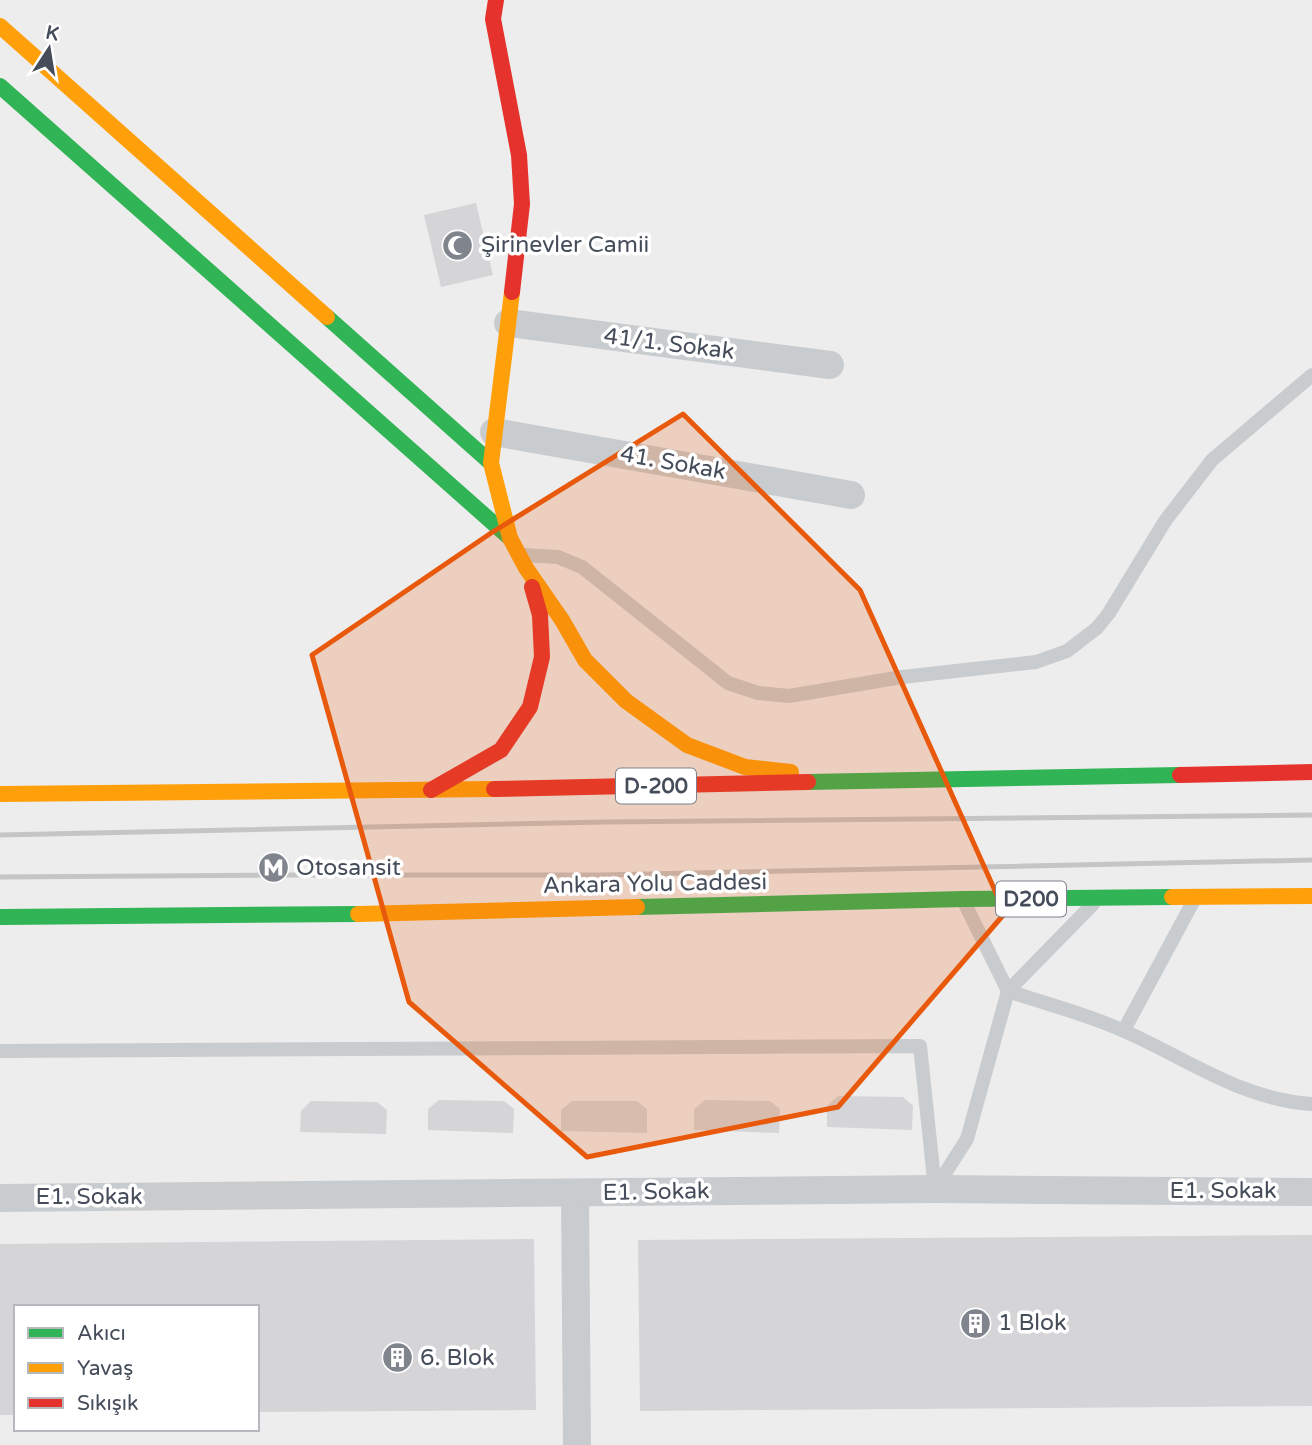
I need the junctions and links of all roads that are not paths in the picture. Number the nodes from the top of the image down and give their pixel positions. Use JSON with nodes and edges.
{"nodes":[{"id":1,"x":496,"y":0,"type":"edge"},
{"id":2,"x":0,"y":26,"type":"edge"},
{"id":3,"x":0,"y":86,"type":"edge"},
{"id":4,"x":508,"y":323,"type":"junction"},
{"id":5,"x":830,"y":365,"type":"dead end"},
{"id":6,"x":1312,"y":375,"type":"edge"},
{"id":7,"x":495,"y":432,"type":"junction"},
{"id":8,"x":491,"y":463,"type":"junction"},
{"id":9,"x":851,"y":495,"type":"dead end"},
{"id":10,"x":510,"y":538,"type":"junction"},
{"id":11,"x":522,"y":561,"type":"junction"},
{"id":12,"x":1312,"y":772,"type":"edge"},
{"id":13,"x":894,"y":782,"type":"junction"},
{"id":14,"x":431,"y":790,"type":"junction"},
{"id":15,"x":0,"y":793,"type":"edge"},
{"id":16,"x":1196,"y":896,"type":"junction"},
{"id":17,"x":1312,"y":896,"type":"edge"},
{"id":18,"x":1100,"y":898,"type":"junction"},
{"id":19,"x":963,"y":899,"type":"junction"},
{"id":20,"x":0,"y":917,"type":"edge"},
{"id":21,"x":1008,"y":991,"type":"junction"},
{"id":22,"x":1124,"y":1030,"type":"junction"},
{"id":23,"x":0,"y":1051,"type":"edge"},
{"id":24,"x":1312,"y":1104,"type":"edge"},
{"id":25,"x":935,"y":1189,"type":"junction"},
{"id":26,"x":1312,"y":1192,"type":"edge"},
{"id":27,"x":575,"y":1193,"type":"junction"},
{"id":28,"x":0,"y":1198,"type":"edge"},
{"id":29,"x":577,"y":1445,"type":"edge"}],
"edges":[{"from":1,"to":4,"type":"main road"},
{"from":2,"to":8,"type":"main road"},
{"from":3,"to":10,"type":"main road"},
{"from":4,"to":5,"type":"street","name":"41/1. Sokak"},
{"from":4,"to":7,"type":"main road"},
{"from":6,"to":11,"type":"lane"},
{"from":7,"to":8,"type":"main road"},
{"from":7,"to":9,"type":"street","name":"41. Sokak"},
{"from":8,"to":10,"type":"main road"},
{"from":10,"to":11,"type":"main road"},
{"from":11,"to":13,"type":"main road"},
{"from":11,"to":14,"type":"main road"},
{"from":12,"to":13,"type":"main road","number":"D-200"},
{"from":13,"to":14,"type":"main road","number":"D-200"},
{"from":14,"to":15,"type":"main road","number":"D-200"},
{"from":16,"to":17,"type":"main road","name":"Ankara Yolu Caddesi","number":"D200"},
{"from":16,"to":18,"type":"main road","name":"Ankara Yolu Caddesi","number":"D200"},
{"from":16,"to":22,"type":"lane"},
{"from":18,"to":19,"type":"main road","name":"Ankara Yolu Caddesi","number":"D200"},
{"from":18,"to":21,"type":"lane"},
{"from":19,"to":20,"type":"main road","name":"Ankara Yolu Caddesi"},
{"from":19,"to":21,"type":"lane"},
{"from":21,"to":22,"type":"lane"},
{"from":21,"to":25,"type":"lane"},
{"from":22,"to":24,"type":"lane"},
{"from":23,"to":25,"type":"lane"},
{"from":25,"to":26,"type":"street","name":"E1. Sokak"},
{"from":25,"to":27,"type":"street","name":"E1. Sokak"},
{"from":27,"to":28,"type":"street","name":"E1. Sokak"},
{"from":27,"to":29,"type":"street"}]}
